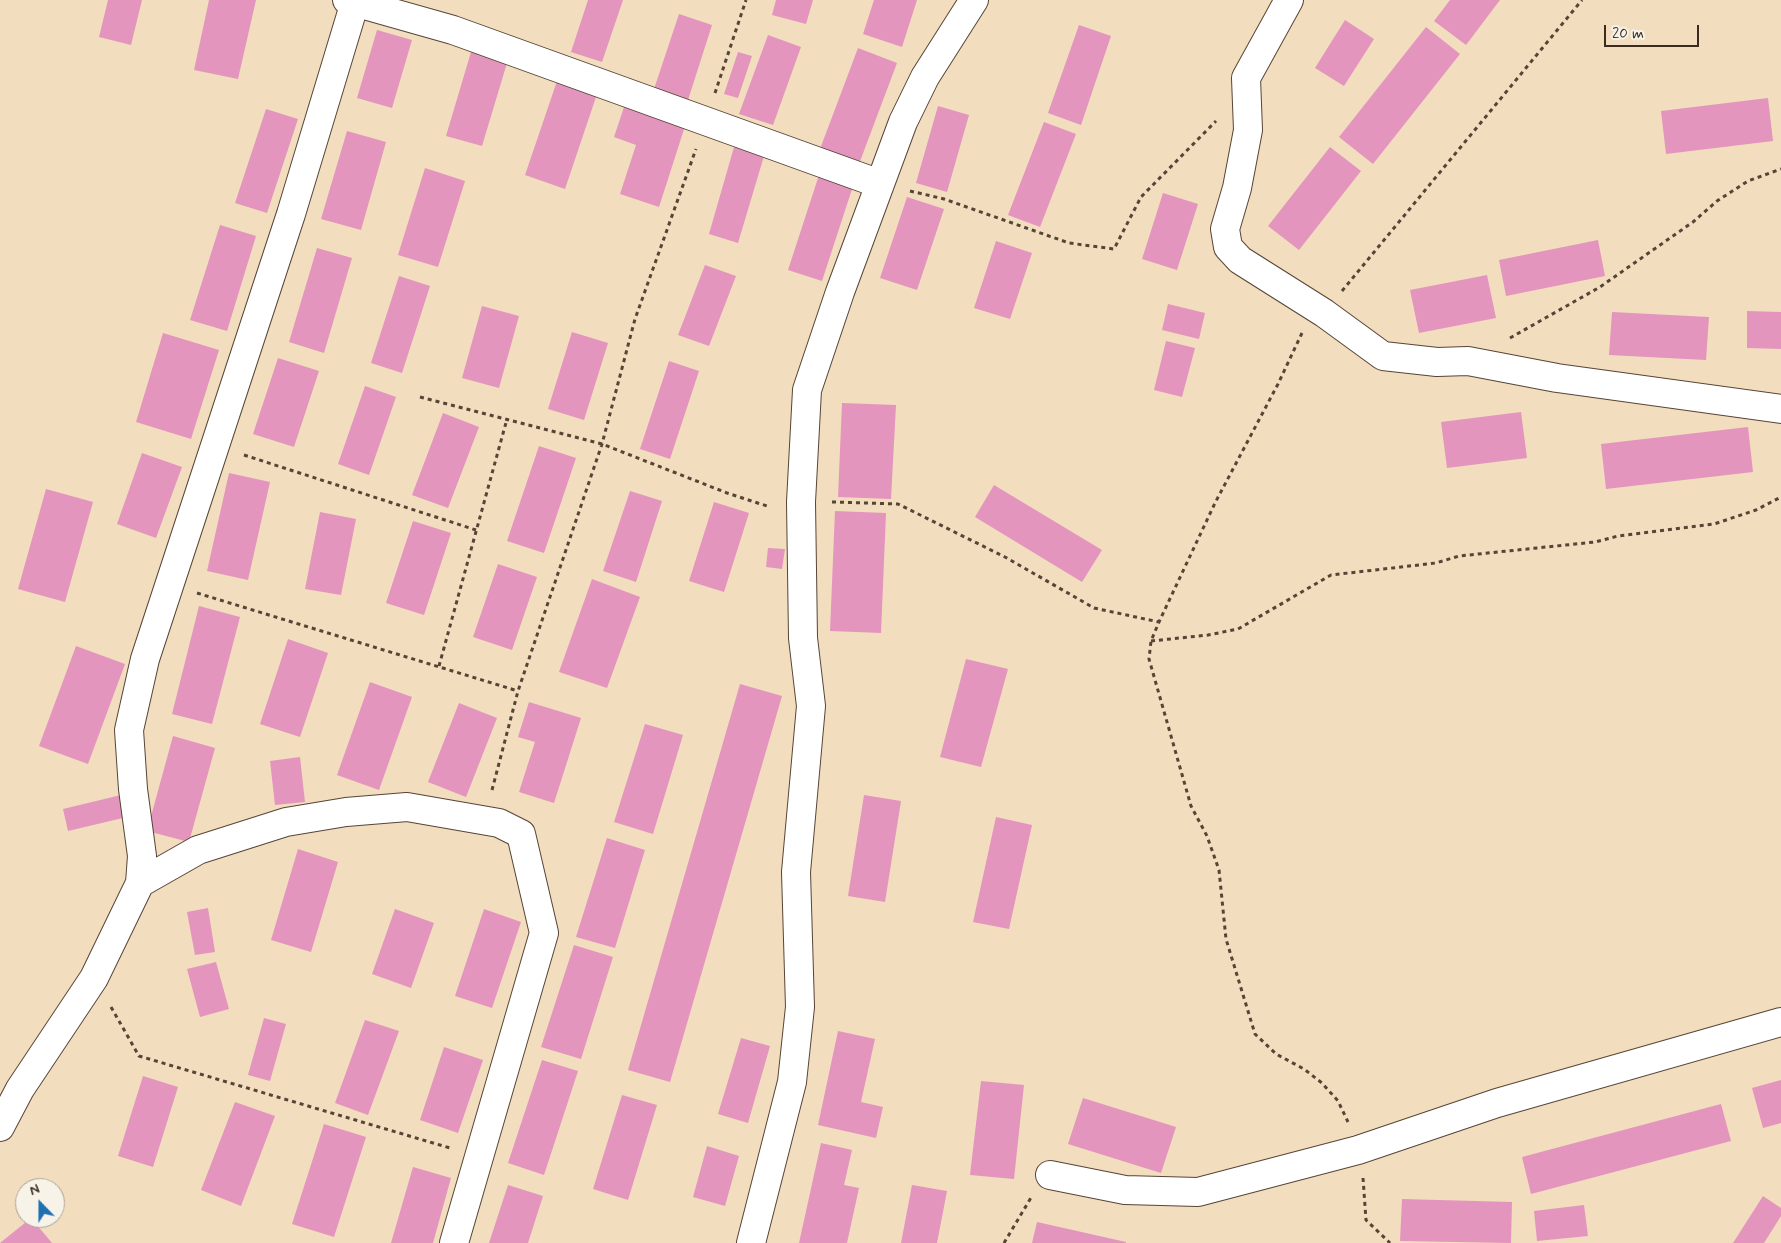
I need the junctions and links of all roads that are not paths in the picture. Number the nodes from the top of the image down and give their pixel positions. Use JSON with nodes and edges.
{"nodes":[{"id":1,"x":974,"y":0,"type":"edge"},
{"id":2,"x":1289,"y":0,"type":"edge"},
{"id":3,"x":351,"y":1,"type":"edge"},
{"id":4,"x":880,"y":184,"type":"junction"},
{"id":5,"x":1781,"y":409,"type":"edge"},
{"id":6,"x":140,"y":883,"type":"junction"},
{"id":7,"x":1781,"y":1022,"type":"edge"},
{"id":8,"x":0,"y":1127,"type":"edge"},
{"id":9,"x":1050,"y":1175,"type":"road end"},
{"id":10,"x":454,"y":1243,"type":"edge"},
{"id":11,"x":751,"y":1243,"type":"edge"}],
"edges":[{"from":1,"to":4,"type":"street"},
{"from":2,"to":5,"type":"street"},
{"from":3,"to":4,"type":"street"},
{"from":3,"to":6,"type":"street"},
{"from":4,"to":11,"type":"street"},
{"from":6,"to":8,"type":"street"},
{"from":6,"to":10,"type":"street"},
{"from":7,"to":9,"type":"street"}]}
